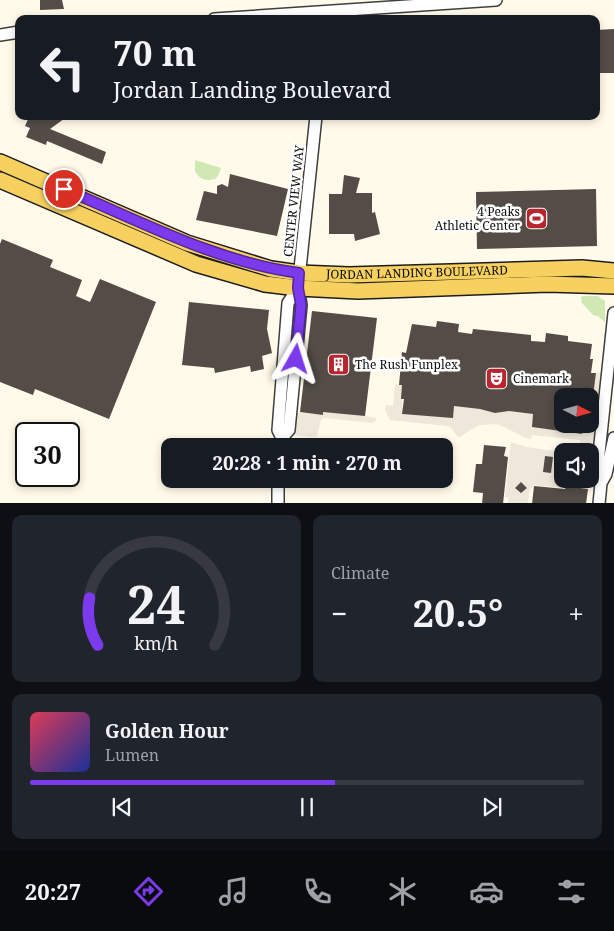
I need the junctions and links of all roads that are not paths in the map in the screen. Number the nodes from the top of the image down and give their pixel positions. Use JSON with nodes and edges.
{"nodes":[{"id":1,"x":496,"y":0,"type":"edge"},
{"id":2,"x":314,"y":15,"type":"edge"},
{"id":3,"x":15,"y":33,"type":"edge"},
{"id":4,"x":0,"y":36,"type":"edge"},
{"id":5,"x":316,"y":120,"type":"edge"},
{"id":6,"x":0,"y":162,"type":"edge"},
{"id":7,"x":0,"y":180,"type":"edge"},
{"id":8,"x":614,"y":270,"type":"edge"},
{"id":9,"x":299,"y":273,"type":"junction"},
{"id":10,"x":614,"y":286,"type":"edge"},
{"id":11,"x":298,"y":288,"type":"junction"},
{"id":12,"x":614,"y":313,"type":"edge"},
{"id":13,"x":284,"y":438,"type":"edge"},
{"id":14,"x":614,"y":438,"type":"edge"},
{"id":15,"x":602,"y":480,"type":"junction"},
{"id":16,"x":278,"y":488,"type":"edge"},
{"id":17,"x":278,"y":503,"type":"edge"},
{"id":18,"x":599,"y":503,"type":"edge"}],
"edges":[{"from":1,"to":2,"type":"street"},
{"from":3,"to":4,"type":"street"},
{"from":5,"to":9,"type":"street","name":"CENTER VIEW WAY"},
{"from":6,"to":9,"type":"main road","name":"JORDAN LANDING BOULEVARD"},
{"from":7,"to":11,"type":"main road","name":"JORDAN LANDING BOULEVARD"},
{"from":8,"to":9,"type":"main road","name":"JORDAN LANDING BOULEVARD"},
{"from":9,"to":11,"type":"street","name":"CENTER VIEW WAY"},
{"from":10,"to":11,"type":"main road","name":"JORDAN LANDING BOULEVARD"},
{"from":11,"to":13,"type":"street","name":"CENTER VIEW WAY"},
{"from":12,"to":15,"type":"street"},
{"from":14,"to":15,"type":"street"},
{"from":15,"to":18,"type":"street"},
{"from":16,"to":17,"type":"street"}]}
